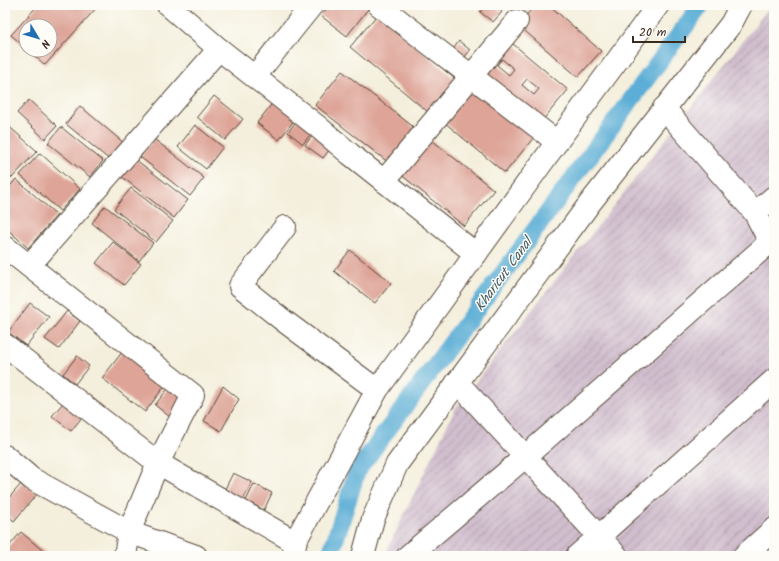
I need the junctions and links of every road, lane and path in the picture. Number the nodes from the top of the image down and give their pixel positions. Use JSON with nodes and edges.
{"nodes":[{"id":1,"x":168,"y":5,"type":"edge"},
{"id":2,"x":312,"y":5,"type":"edge"},
{"id":3,"x":379,"y":5,"type":"edge"},
{"id":4,"x":658,"y":5,"type":"edge"},
{"id":5,"x":741,"y":5,"type":"edge"},
{"id":6,"x":517,"y":21,"type":"dead end"},
{"id":7,"x":219,"y":49,"type":"junction"},
{"id":8,"x":255,"y":76,"type":"junction"},
{"id":9,"x":471,"y":76,"type":"junction"},
{"id":10,"x":664,"y":108,"type":"junction"},
{"id":11,"x":557,"y":142,"type":"junction"},
{"id":12,"x":384,"y":181,"type":"junction"},
{"id":13,"x":774,"y":197,"type":"edge"},
{"id":14,"x":755,"y":213,"type":"junction"},
{"id":15,"x":285,"y":227,"type":"dead end"},
{"id":16,"x":772,"y":244,"type":"edge"},
{"id":17,"x":5,"y":247,"type":"edge"},
{"id":18,"x":476,"y":254,"type":"junction"},
{"id":19,"x":29,"y":266,"type":"junction"},
{"id":20,"x":5,"y":345,"type":"edge"},
{"id":21,"x":774,"y":380,"type":"edge"},
{"id":22,"x":457,"y":382,"type":"junction"},
{"id":23,"x":377,"y":390,"type":"junction"},
{"id":24,"x":5,"y":456,"type":"edge"},
{"id":25,"x":526,"y":456,"type":"junction"},
{"id":26,"x":158,"y":463,"type":"junction"},
{"id":27,"x":774,"y":529,"type":"edge"},
{"id":28,"x":128,"y":532,"type":"junction"},
{"id":29,"x":599,"y":536,"type":"junction"},
{"id":30,"x":294,"y":549,"type":"edge"},
{"id":31,"x":125,"y":556,"type":"edge"},
{"id":32,"x":196,"y":556,"type":"edge"},
{"id":33,"x":363,"y":556,"type":"edge"},
{"id":34,"x":408,"y":556,"type":"edge"},
{"id":35,"x":577,"y":556,"type":"edge"},
{"id":36,"x":617,"y":556,"type":"edge"},
{"id":37,"x":744,"y":556,"type":"edge"}],
"edges":[{"from":1,"to":7,"type":"street"},
{"from":2,"to":8,"type":"street"},
{"from":3,"to":9,"type":"street"},
{"from":4,"to":11,"type":"street"},
{"from":5,"to":10,"type":"street"},
{"from":6,"to":9,"type":"street"},
{"from":7,"to":8,"type":"street"},
{"from":7,"to":19,"type":"street"},
{"from":8,"to":12,"type":"street"},
{"from":9,"to":11,"type":"street"},
{"from":9,"to":12,"type":"street"},
{"from":10,"to":14,"type":"street"},
{"from":10,"to":22,"type":"street"},
{"from":11,"to":18,"type":"street"},
{"from":12,"to":18,"type":"street"},
{"from":13,"to":14,"type":"street"},
{"from":14,"to":16,"type":"street"},
{"from":15,"to":23,"type":"street"},
{"from":16,"to":25,"type":"street"},
{"from":17,"to":19,"type":"street"},
{"from":18,"to":23,"type":"street"},
{"from":19,"to":26,"type":"street"},
{"from":20,"to":26,"type":"street"},
{"from":21,"to":29,"type":"street"},
{"from":22,"to":25,"type":"street"},
{"from":22,"to":33,"type":"street"},
{"from":23,"to":30,"type":"street"},
{"from":24,"to":28,"type":"street"},
{"from":25,"to":29,"type":"street"},
{"from":25,"to":34,"type":"street"},
{"from":26,"to":28,"type":"street"},
{"from":26,"to":30,"type":"street"},
{"from":27,"to":37,"type":"street"},
{"from":28,"to":31,"type":"street"},
{"from":28,"to":32,"type":"street"},
{"from":29,"to":35,"type":"street"},
{"from":29,"to":36,"type":"street"}]}
